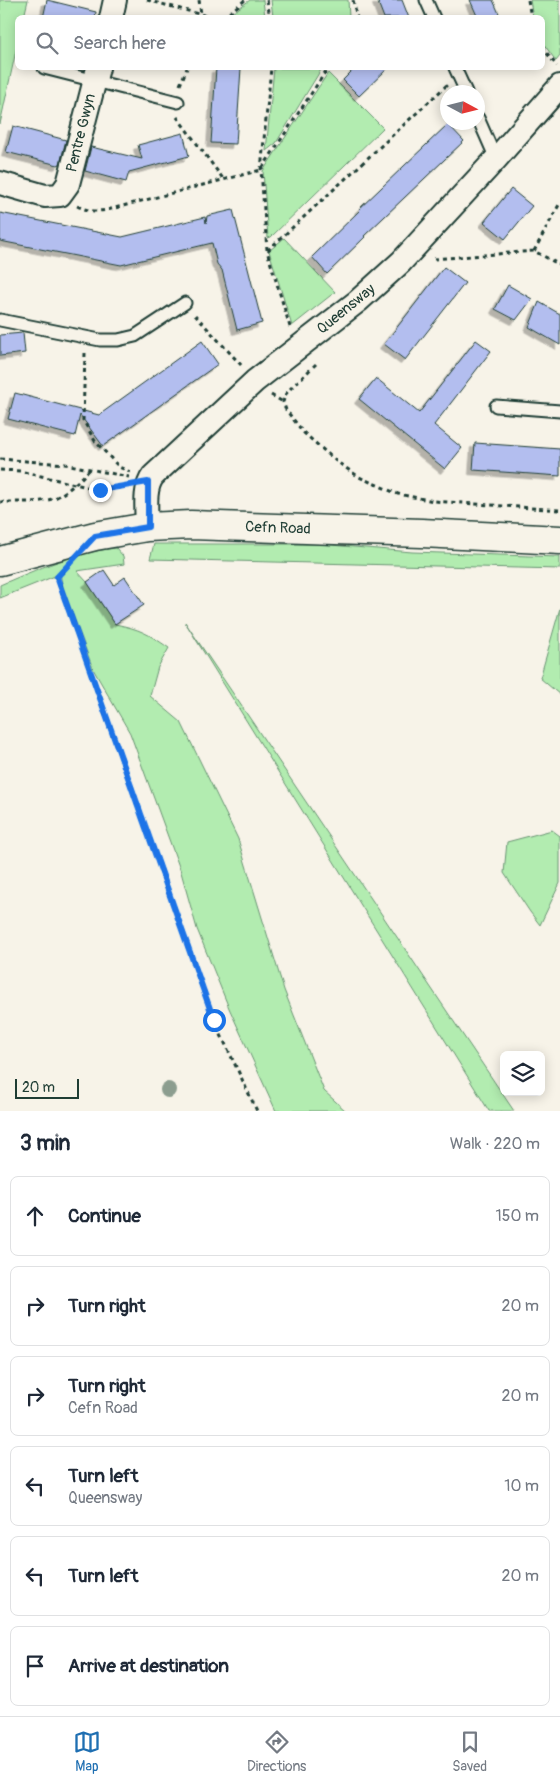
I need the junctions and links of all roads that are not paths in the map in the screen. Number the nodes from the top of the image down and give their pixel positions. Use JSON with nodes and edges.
{"nodes":[{"id":1,"x":115,"y":0,"type":"edge"},
{"id":2,"x":426,"y":0,"type":"edge"},
{"id":3,"x":111,"y":15,"type":"edge"},
{"id":4,"x":433,"y":15,"type":"edge"},
{"id":5,"x":61,"y":70,"type":"edge"},
{"id":6,"x":456,"y":71,"type":"edge"},
{"id":7,"x":96,"y":74,"type":"edge"},
{"id":8,"x":463,"y":85,"type":"edge"},
{"id":9,"x":560,"y":86,"type":"edge"},
{"id":10,"x":178,"y":102,"type":"road end"},
{"id":11,"x":483,"y":130,"type":"edge"},
{"id":12,"x":496,"y":159,"type":"junction"},
{"id":13,"x":0,"y":183,"type":"edge"},
{"id":14,"x":185,"y":303,"type":"road end"},
{"id":15,"x":0,"y":320,"type":"edge"},
{"id":16,"x":496,"y":406,"type":"dead end"},
{"id":17,"x":560,"y":412,"type":"edge"},
{"id":18,"x":148,"y":527,"type":"junction"},
{"id":19,"x":560,"y":540,"type":"edge"},
{"id":20,"x":0,"y":561,"type":"edge"}],
"edges":[{"from":1,"to":3,"type":"street"},
{"from":2,"to":4,"type":"lane"},
{"from":5,"to":7,"type":"lane"},
{"from":6,"to":8,"type":"lane"},
{"from":7,"to":10,"type":"lane"},
{"from":7,"to":13,"type":"street","name":"Pentre Gwyn"},
{"from":9,"to":12,"type":"street","name":"Queensway"},
{"from":11,"to":12,"type":"lane"},
{"from":12,"to":18,"type":"street","name":"Queensway"},
{"from":14,"to":15,"type":"lane"},
{"from":16,"to":17,"type":"lane"},
{"from":18,"to":19,"type":"street","name":"Cefn Road"},
{"from":18,"to":20,"type":"street","name":"Cefn Road"}]}
